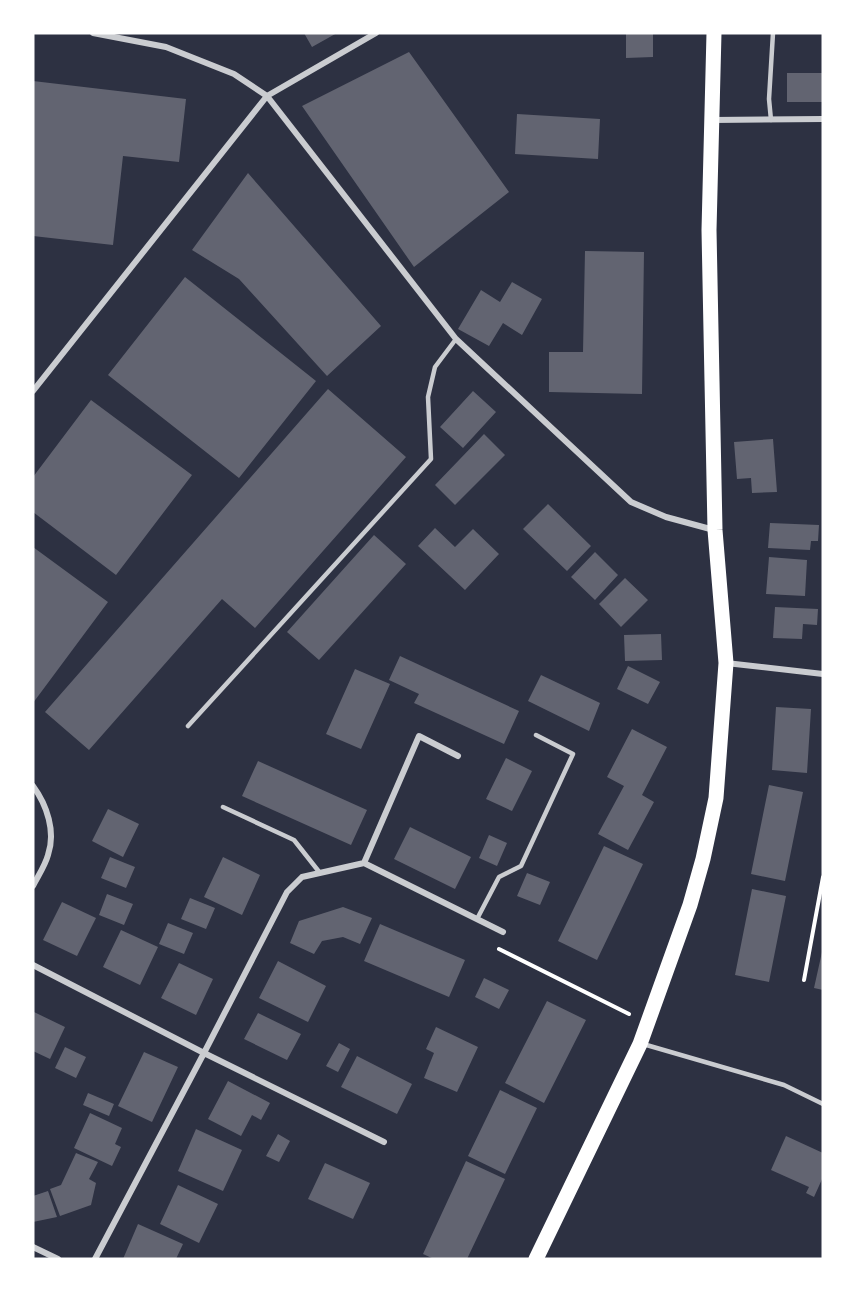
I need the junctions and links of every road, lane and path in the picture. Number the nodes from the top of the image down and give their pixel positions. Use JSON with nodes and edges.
{"nodes":[{"id":1,"x":93,"y":33,"type":"edge"},
{"id":2,"x":376,"y":33,"type":"edge"},
{"id":3,"x":714,"y":33,"type":"edge"},
{"id":4,"x":773,"y":33,"type":"edge"},
{"id":5,"x":267,"y":96,"type":"junction"},
{"id":6,"x":823,"y":119,"type":"edge"},
{"id":7,"x":712,"y":120,"type":"junction"},
{"id":8,"x":771,"y":120,"type":"junction"},
{"id":9,"x":456,"y":339,"type":"junction"},
{"id":10,"x":33,"y":391,"type":"edge"},
{"id":11,"x":715,"y":530,"type":"junction"},
{"id":12,"x":726,"y":663,"type":"junction"},
{"id":13,"x":823,"y":674,"type":"edge"},
{"id":14,"x":188,"y":726,"type":"dead end"},
{"id":15,"x":536,"y":735,"type":"dead end"},
{"id":16,"x":459,"y":756,"type":"dead end"},
{"id":17,"x":33,"y":786,"type":"edge"},
{"id":18,"x":223,"y":807,"type":"dead end"},
{"id":19,"x":364,"y":863,"type":"junction"},
{"id":20,"x":320,"y":873,"type":"junction"},
{"id":21,"x":823,"y":877,"type":"edge"},
{"id":22,"x":33,"y":886,"type":"edge"},
{"id":23,"x":477,"y":919,"type":"junction"},
{"id":24,"x":502,"y":932,"type":"joint"},
{"id":25,"x":33,"y":965,"type":"edge"},
{"id":26,"x":804,"y":980,"type":"dead end"},
{"id":27,"x":648,"y":1023,"type":"junction"},
{"id":28,"x":640,"y":1044,"type":"junction"},
{"id":29,"x":204,"y":1053,"type":"junction"},
{"id":30,"x":823,"y":1104,"type":"edge"},
{"id":31,"x":384,"y":1142,"type":"dead end"},
{"id":32,"x":33,"y":1247,"type":"edge"},
{"id":33,"x":58,"y":1259,"type":"edge"},
{"id":34,"x":94,"y":1259,"type":"edge"},
{"id":35,"x":536,"y":1259,"type":"edge"}],
"edges":[{"from":1,"to":5,"type":"street"},
{"from":2,"to":5,"type":"street"},
{"from":3,"to":7,"type":"main road"},
{"from":4,"to":8,"type":"lane"},
{"from":5,"to":9,"type":"street"},
{"from":5,"to":10,"type":"street"},
{"from":6,"to":8,"type":"street"},
{"from":7,"to":8,"type":"street"},
{"from":7,"to":11,"type":"main road"},
{"from":9,"to":11,"type":"street"},
{"from":9,"to":14,"type":"lane"},
{"from":11,"to":12,"type":"main road"},
{"from":12,"to":13,"type":"street"},
{"from":12,"to":27,"type":"main road"},
{"from":15,"to":23,"type":"lane"},
{"from":16,"to":19,"type":"street"},
{"from":17,"to":22,"type":"street"},
{"from":18,"to":20,"type":"lane"},
{"from":19,"to":20,"type":"street"},
{"from":19,"to":23,"type":"street"},
{"from":20,"to":29,"type":"street"},
{"from":21,"to":26,"type":"path"},
{"from":23,"to":24,"type":"street"},
{"from":24,"to":27,"type":"path"},
{"from":25,"to":29,"type":"street"},
{"from":27,"to":28,"type":"main road"},
{"from":28,"to":30,"type":"lane"},
{"from":28,"to":35,"type":"main road"},
{"from":29,"to":31,"type":"street"},
{"from":29,"to":34,"type":"street"},
{"from":32,"to":33,"type":"street"}]}
